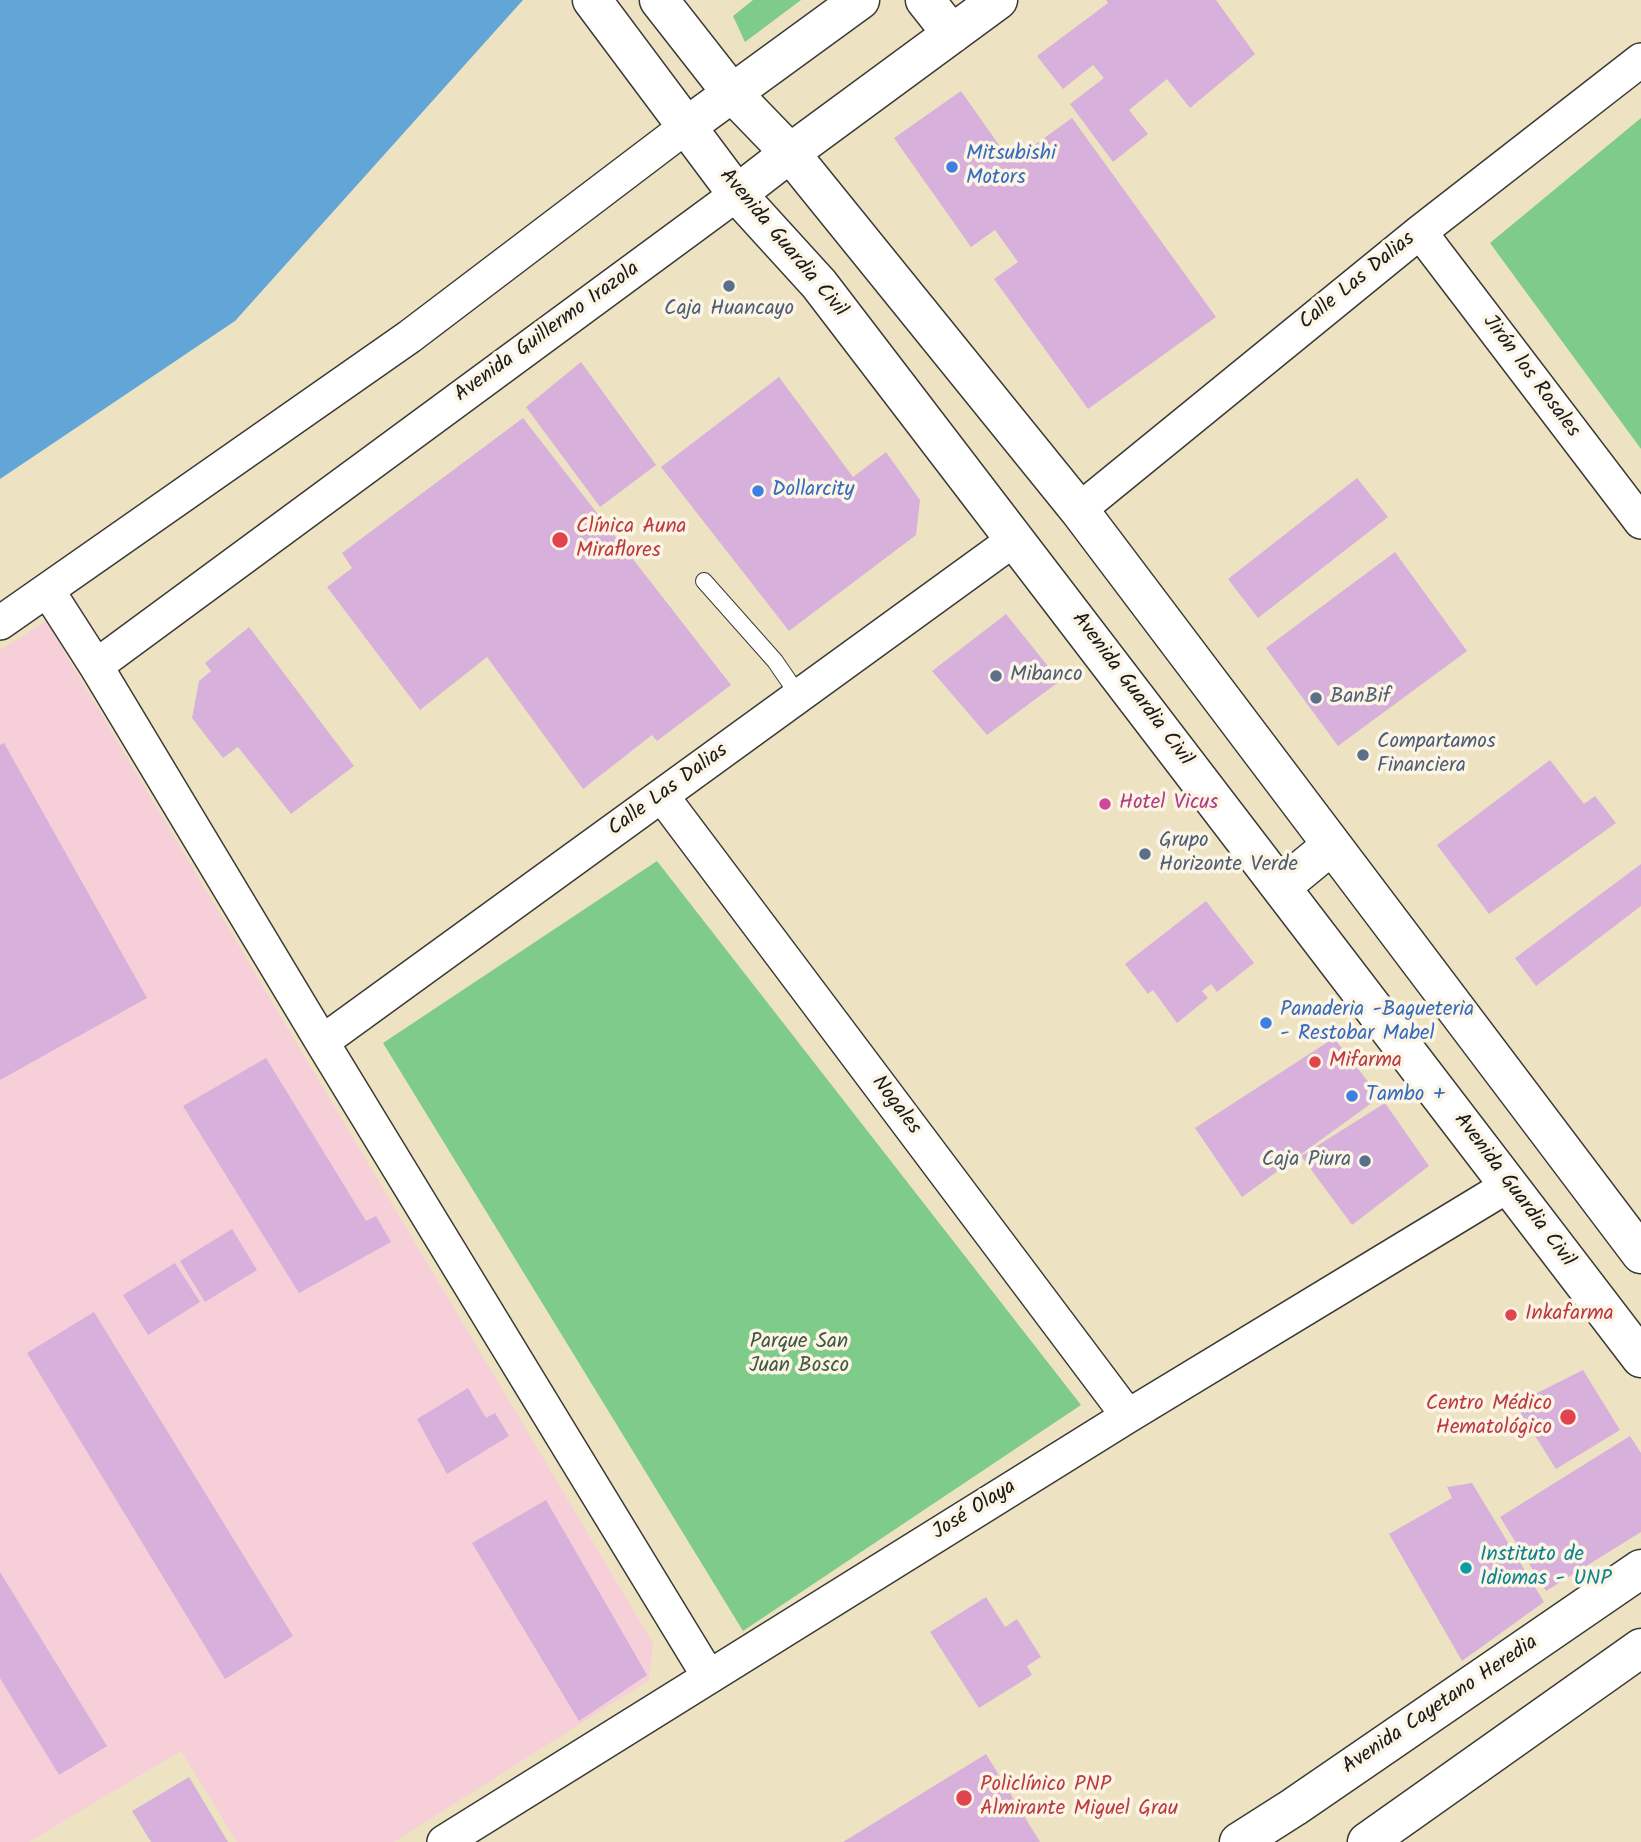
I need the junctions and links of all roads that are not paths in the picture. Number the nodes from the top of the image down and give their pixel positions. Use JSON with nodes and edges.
{"nodes":[{"id":1,"x":592,"y":0,"type":"edge"},
{"id":2,"x":860,"y":0,"type":"edge"},
{"id":3,"x":925,"y":0,"type":"edge"},
{"id":4,"x":998,"y":0,"type":"edge"},
{"id":5,"x":670,"y":15,"type":"edge"},
{"id":6,"x":951,"y":34,"type":"junction"},
{"id":7,"x":1641,"y":60,"type":"edge"},
{"id":8,"x":731,"y":92,"type":"junction"},
{"id":9,"x":687,"y":126,"type":"junction"},
{"id":10,"x":790,"y":153,"type":"junction"},
{"id":11,"x":737,"y":194,"type":"junction"},
{"id":12,"x":1420,"y":232,"type":"junction"},
{"id":13,"x":1079,"y":510,"type":"junction"},
{"id":14,"x":1641,"y":523,"type":"edge"},
{"id":15,"x":1015,"y":539,"type":"junction"},
{"id":16,"x":704,"y":581,"type":"dead end"},
{"id":17,"x":48,"y":591,"type":"junction"},
{"id":18,"x":0,"y":623,"type":"edge"},
{"id":19,"x":96,"y":666,"type":"junction"},
{"id":20,"x":799,"y":696,"type":"junction"},
{"id":21,"x":662,"y":796,"type":"junction"},
{"id":22,"x":1332,"y":845,"type":"junction"},
{"id":23,"x":1281,"y":887,"type":"junction"},
{"id":24,"x":323,"y":1042,"type":"junction"},
{"id":25,"x":1509,"y":1185,"type":"junction"},
{"id":26,"x":1641,"y":1254,"type":"edge"},
{"id":27,"x":1641,"y":1358,"type":"edge"},
{"id":28,"x":1128,"y":1416,"type":"junction"},
{"id":29,"x":1641,"y":1569,"type":"edge"},
{"id":30,"x":1641,"y":1648,"type":"edge"},
{"id":31,"x":709,"y":1677,"type":"junction"},
{"id":32,"x":489,"y":1830,"type":"edge"},
{"id":33,"x":1374,"y":1840,"type":"edge"},
{"id":34,"x":444,"y":1842,"type":"edge"},
{"id":35,"x":1240,"y":1842,"type":"edge"}],
"edges":[{"from":1,"to":9,"type":"main road","name":"Avenida Guardia Civil"},
{"from":2,"to":8,"type":"main road"},
{"from":3,"to":6,"type":"main road"},
{"from":4,"to":6,"type":"main road","name":"Avenida Guillermo Irazola"},
{"from":5,"to":8,"type":"main road"},
{"from":6,"to":10,"type":"main road","name":"Avenida Guillermo Irazola"},
{"from":7,"to":12,"type":"street","name":"Calle Las Dalias"},
{"from":8,"to":9,"type":"main road"},
{"from":8,"to":10,"type":"main road"},
{"from":9,"to":11,"type":"main road","name":"Avenida Guardia Civil"},
{"from":9,"to":17,"type":"street"},
{"from":10,"to":11,"type":"main road","name":"Avenida Guillermo Irazola"},
{"from":10,"to":13,"type":"main road"},
{"from":11,"to":15,"type":"main road","name":"Avenida Guardia Civil"},
{"from":11,"to":19,"type":"street","name":"Avenida Guillermo Irazola"},
{"from":12,"to":13,"type":"street","name":"Calle Las Dalias"},
{"from":12,"to":14,"type":"street","name":"Jirón los Rosales"},
{"from":13,"to":22,"type":"main road"},
{"from":15,"to":20,"type":"street","name":"Calle Las Dalias"},
{"from":15,"to":23,"type":"main road","name":"Avenida Guardia Civil"},
{"from":16,"to":20,"type":"lane"},
{"from":17,"to":18,"type":"street"},
{"from":17,"to":19,"type":"street"},
{"from":19,"to":24,"type":"street"},
{"from":20,"to":21,"type":"street","name":"Calle Las Dalias"},
{"from":21,"to":24,"type":"street","name":"Calle Las Dalias"},
{"from":21,"to":28,"type":"street","name":"Nogales"},
{"from":22,"to":23,"type":"main road"},
{"from":22,"to":26,"type":"main road"},
{"from":23,"to":25,"type":"main road","name":"Avenida Guardia Civil"},
{"from":24,"to":31,"type":"street"},
{"from":25,"to":27,"type":"main road","name":"Avenida Guardia Civil"},
{"from":25,"to":28,"type":"street","name":"José Olaya"},
{"from":28,"to":31,"type":"street","name":"José Olaya"},
{"from":29,"to":35,"type":"main road","name":"Avenida Cayetano Heredia"},
{"from":30,"to":33,"type":"main road"},
{"from":31,"to":32,"type":"street","name":"José Olaya"},
{"from":32,"to":34,"type":"street","name":"José Olaya"}]}
